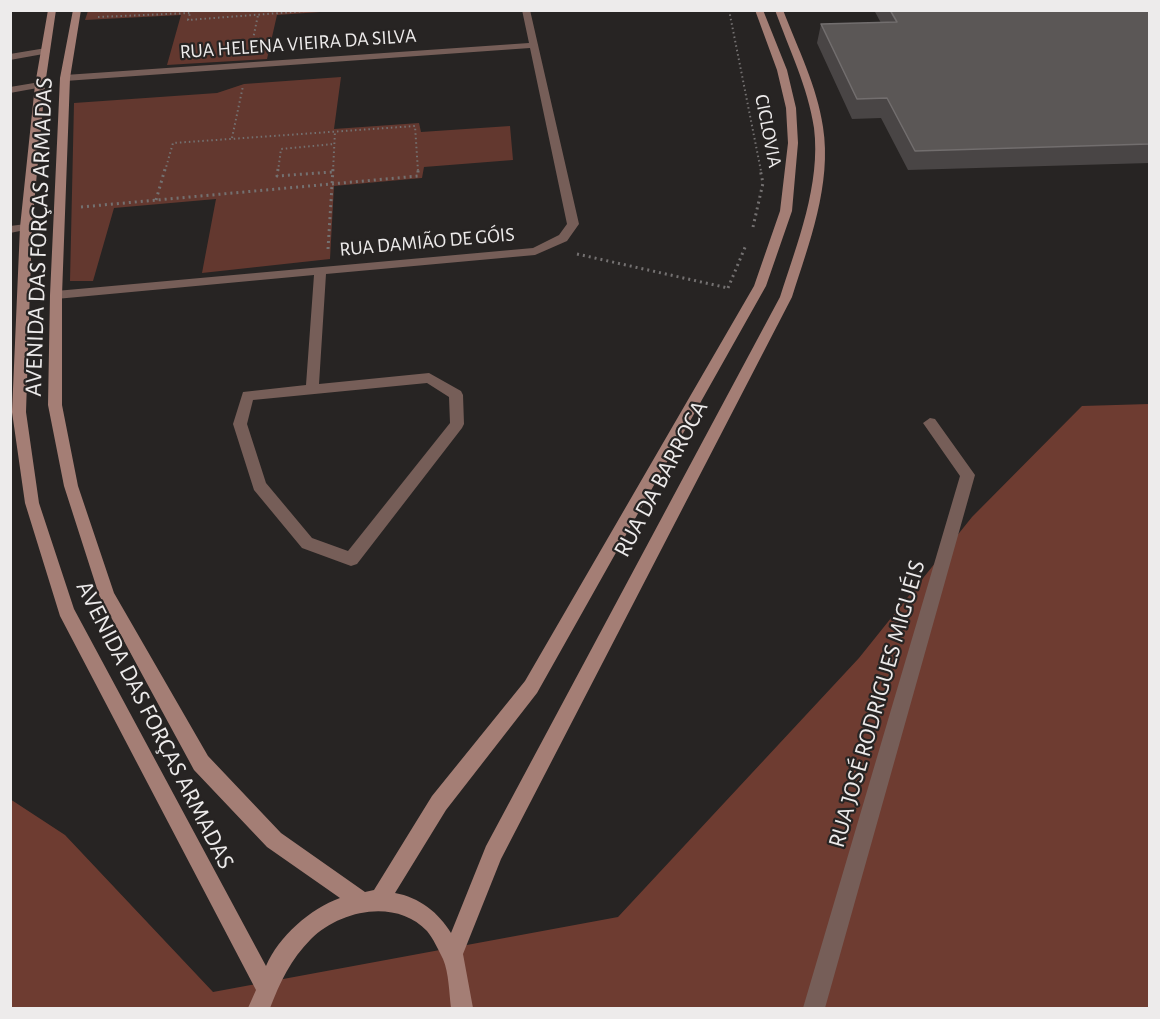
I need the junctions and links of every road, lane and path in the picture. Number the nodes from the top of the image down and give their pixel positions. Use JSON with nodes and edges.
{"nodes":[{"id":1,"x":52,"y":10,"type":"edge"},
{"id":2,"x":77,"y":10,"type":"edge"},
{"id":3,"x":319,"y":10,"type":"edge"},
{"id":4,"x":526,"y":10,"type":"edge"},
{"id":5,"x":729,"y":10,"type":"edge"},
{"id":6,"x":759,"y":10,"type":"edge"},
{"id":7,"x":779,"y":10,"type":"edge"},
{"id":8,"x":190,"y":12,"type":"edge"},
{"id":9,"x":97,"y":17,"type":"dead end"},
{"id":10,"x":534,"y":45,"type":"junction"},
{"id":11,"x":46,"y":51,"type":"junction"},
{"id":12,"x":10,"y":57,"type":"edge"},
{"id":13,"x":65,"y":78,"type":"junction"},
{"id":14,"x":40,"y":85,"type":"junction"},
{"id":15,"x":10,"y":90,"type":"edge"},
{"id":16,"x":335,"y":131,"type":"junction"},
{"id":17,"x":334,"y":144,"type":"junction"},
{"id":18,"x":332,"y":172,"type":"junction"},
{"id":19,"x":332,"y":184,"type":"junction"},
{"id":20,"x":156,"y":200,"type":"junction"},
{"id":21,"x":71,"y":207,"type":"dead end"},
{"id":22,"x":26,"y":227,"type":"junction"},
{"id":23,"x":752,"y":229,"type":"dead end"},
{"id":24,"x":10,"y":230,"type":"edge"},
{"id":25,"x":749,"y":237,"type":"dead end"},
{"id":26,"x":544,"y":247,"type":"junction"},
{"id":27,"x":324,"y":264,"type":"junction"},
{"id":28,"x":728,"y":288,"type":"junction"},
{"id":29,"x":755,"y":294,"type":"junction"},
{"id":30,"x":56,"y":295,"type":"junction"},
{"id":31,"x":312,"y":388,"type":"junction"},
{"id":32,"x":930,"y":423,"type":"dead end"},
{"id":33,"x":370,"y":900,"type":"junction"},
{"id":34,"x":453,"y":953,"type":"junction"},
{"id":35,"x":265,"y":985,"type":"junction"},
{"id":36,"x":259,"y":1008,"type":"edge"},
{"id":37,"x":462,"y":1008,"type":"edge"},
{"id":38,"x":814,"y":1008,"type":"edge"}],
"edges":[{"from":1,"to":11,"type":"street","name":"AVENIDA DAS FORÇAS ARMADAS"},
{"from":2,"to":13,"type":"street","name":"AVENIDA DAS FORÇAS ARMADAS"},
{"from":3,"to":8,"type":"path"},
{"from":4,"to":10,"type":"street","name":"RUA DAMIÃO DE GÓIS"},
{"from":5,"to":23,"type":"path","name":"CICLOVIA"},
{"from":6,"to":29,"type":"street","name":"RUA DA BARROCA"},
{"from":7,"to":34,"type":"street","name":"RUA DA BARROCA"},
{"from":8,"to":9,"type":"path"},
{"from":10,"to":13,"type":"street","name":"RUA HELENA VIEIRA DA SILVA"},
{"from":10,"to":26,"type":"street","name":"RUA DAMIÃO DE GÓIS"},
{"from":11,"to":12,"type":"street"},
{"from":11,"to":14,"type":"street","name":"AVENIDA DAS FORÇAS ARMADAS"},
{"from":13,"to":30,"type":"street","name":"AVENIDA DAS FORÇAS ARMADAS"},
{"from":14,"to":15,"type":"street"},
{"from":14,"to":22,"type":"street","name":"AVENIDA DAS FORÇAS ARMADAS"},
{"from":16,"to":17,"type":"path"},
{"from":16,"to":19,"type":"path"},
{"from":16,"to":20,"type":"path"},
{"from":17,"to":18,"type":"path"},
{"from":17,"to":18,"type":"path"},
{"from":18,"to":19,"type":"path"},
{"from":19,"to":20,"type":"path"},
{"from":19,"to":27,"type":"path"},
{"from":20,"to":21,"type":"path"},
{"from":22,"to":24,"type":"street"},
{"from":22,"to":35,"type":"street","name":"AVENIDA DAS FORÇAS ARMADAS"},
{"from":25,"to":28,"type":"path"},
{"from":26,"to":27,"type":"street","name":"RUA DAMIÃO DE GÓIS"},
{"from":26,"to":28,"type":"path"},
{"from":27,"to":30,"type":"street","name":"RUA DAMIÃO DE GÓIS"},
{"from":27,"to":31,"type":"street"},
{"from":28,"to":29,"type":"path"},
{"from":29,"to":33,"type":"street","name":"RUA DA BARROCA"},
{"from":30,"to":33,"type":"street","name":"AVENIDA DAS FORÇAS ARMADAS"},
{"from":31,"to":31,"type":"street"},
{"from":32,"to":38,"type":"street","name":"RUA JOSÉ RODRIGUES MIGUÉIS"},
{"from":33,"to":34,"type":"street"},
{"from":33,"to":35,"type":"street"},
{"from":34,"to":37,"type":"street"},
{"from":35,"to":36,"type":"street"}]}
